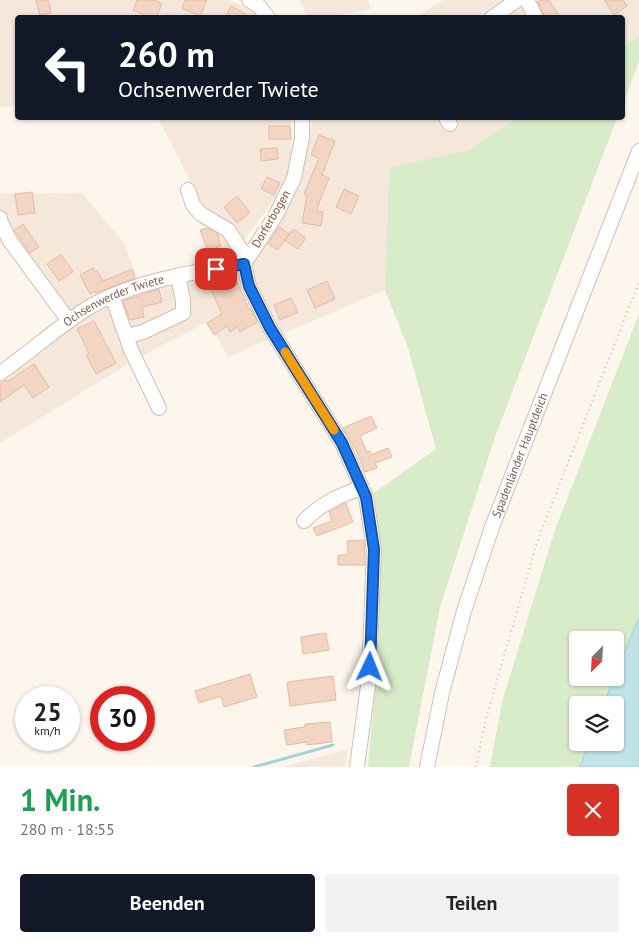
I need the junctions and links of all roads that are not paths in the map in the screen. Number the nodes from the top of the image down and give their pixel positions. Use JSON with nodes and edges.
{"nodes":[{"id":1,"x":249,"y":0,"type":"edge"},
{"id":2,"x":517,"y":0,"type":"edge"},
{"id":3,"x":527,"y":0,"type":"edge"},
{"id":4,"x":266,"y":15,"type":"edge"},
{"id":5,"x":496,"y":15,"type":"edge"},
{"id":6,"x":534,"y":15,"type":"edge"},
{"id":7,"x":302,"y":120,"type":"edge"},
{"id":8,"x":639,"y":151,"type":"edge"},
{"id":9,"x":188,"y":190,"type":"dead end"},
{"id":10,"x":0,"y":218,"type":"edge"},
{"id":11,"x":244,"y":264,"type":"junction"},
{"id":12,"x":178,"y":277,"type":"junction"},
{"id":13,"x":112,"y":296,"type":"junction"},
{"id":14,"x":69,"y":321,"type":"junction"},
{"id":15,"x":127,"y":336,"type":"junction"},
{"id":16,"x":0,"y":373,"type":"edge"},
{"id":17,"x":159,"y":408,"type":"dead end"},
{"id":18,"x":362,"y":488,"type":"junction"},
{"id":19,"x":304,"y":520,"type":"dead end"},
{"id":20,"x":358,"y":767,"type":"edge"},
{"id":21,"x":427,"y":767,"type":"edge"}],
"edges":[{"from":1,"to":4,"type":"street"},
{"from":2,"to":5,"type":"street"},
{"from":3,"to":6,"type":"street"},
{"from":7,"to":11,"type":"street","name":"Dorferbogen"},
{"from":8,"to":21,"type":"street","name":"Spadenländer Hauptdeich"},
{"from":9,"to":11,"type":"street"},
{"from":10,"to":14,"type":"street"},
{"from":11,"to":12,"type":"street","name":"Ochsenwerder Twiete"},
{"from":11,"to":18,"type":"street"},
{"from":12,"to":13,"type":"street","name":"Ochsenwerder Twiete"},
{"from":12,"to":15,"type":"street"},
{"from":13,"to":14,"type":"street","name":"Ochsenwerder Twiete"},
{"from":13,"to":15,"type":"street"},
{"from":14,"to":16,"type":"street","name":"Ochsenwerder Twiete"},
{"from":15,"to":17,"type":"street"},
{"from":18,"to":19,"type":"street"},
{"from":18,"to":20,"type":"street"}]}
